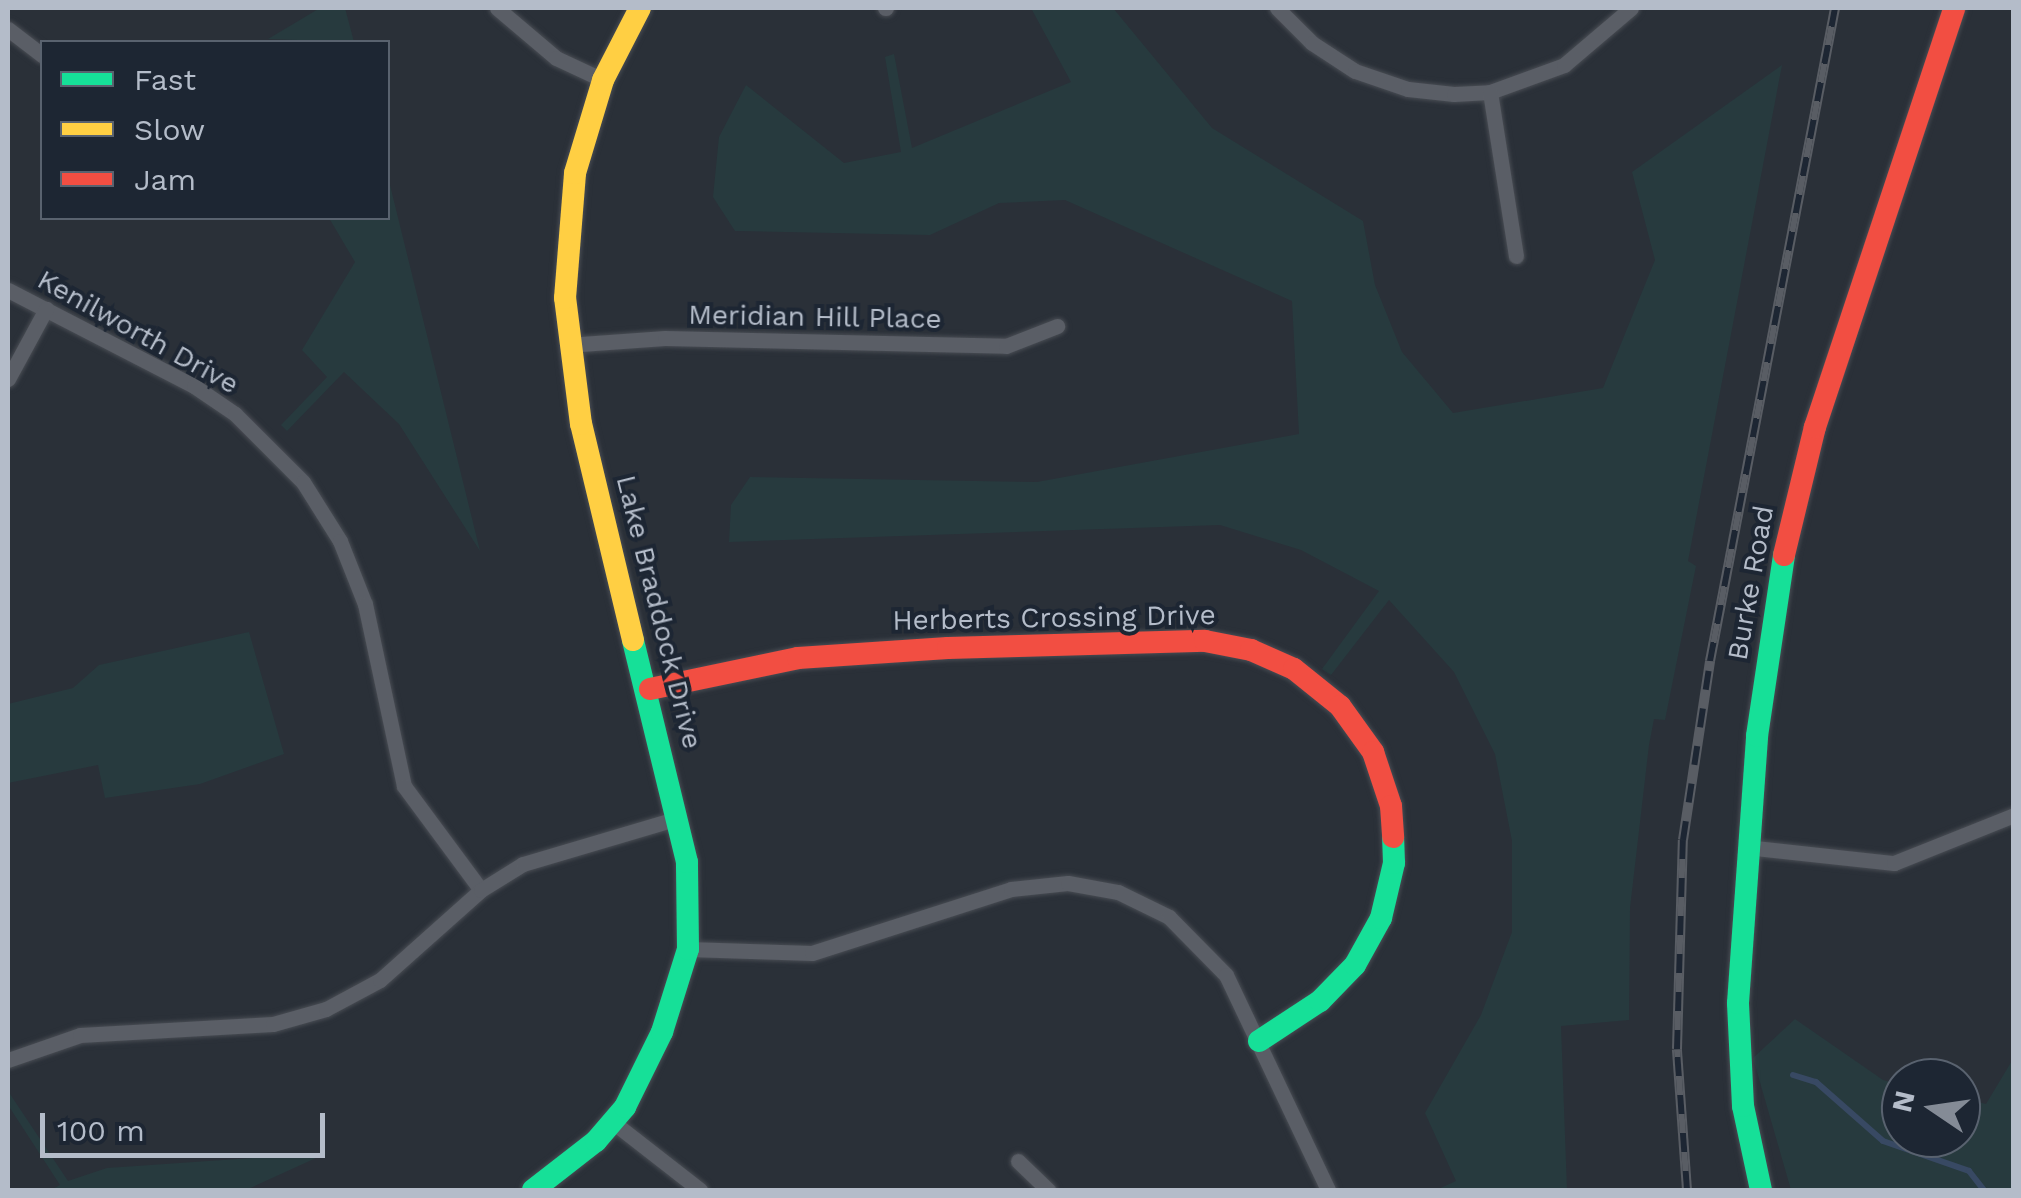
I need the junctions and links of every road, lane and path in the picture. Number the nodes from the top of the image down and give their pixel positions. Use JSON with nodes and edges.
{"nodes":[{"id":1,"x":496,"y":8,"type":"edge"},
{"id":2,"x":640,"y":8,"type":"edge"},
{"id":3,"x":1277,"y":8,"type":"edge"},
{"id":4,"x":1631,"y":8,"type":"edge"},
{"id":5,"x":1954,"y":8,"type":"edge"},
{"id":6,"x":8,"y":29,"type":"edge"},
{"id":7,"x":40,"y":53,"type":"edge"},
{"id":8,"x":603,"y":80,"type":"junction"},
{"id":9,"x":1490,"y":92,"type":"junction"},
{"id":10,"x":1516,"y":256,"type":"dead end"},
{"id":11,"x":8,"y":290,"type":"edge"},
{"id":12,"x":46,"y":310,"type":"junction"},
{"id":13,"x":1058,"y":326,"type":"dead end"},
{"id":14,"x":567,"y":346,"type":"junction"},
{"id":15,"x":8,"y":378,"type":"edge"},
{"id":16,"x":650,"y":690,"type":"junction"},
{"id":17,"x":2014,"y":815,"type":"edge"},
{"id":18,"x":678,"y":818,"type":"junction"},
{"id":19,"x":1746,"y":846,"type":"junction"},
{"id":20,"x":481,"y":890,"type":"junction"},
{"id":21,"x":688,"y":949,"type":"junction"},
{"id":22,"x":1259,"y":1041,"type":"junction"},
{"id":23,"x":8,"y":1060,"type":"edge"},
{"id":24,"x":614,"y":1123,"type":"junction"},
{"id":25,"x":1018,"y":1161,"type":"dead end"},
{"id":26,"x":534,"y":1190,"type":"edge"},
{"id":27,"x":700,"y":1190,"type":"edge"},
{"id":28,"x":1048,"y":1190,"type":"edge"},
{"id":29,"x":1328,"y":1190,"type":"edge"},
{"id":30,"x":1761,"y":1190,"type":"edge"}],
"edges":[{"from":1,"to":8,"type":"street"},
{"from":2,"to":8,"type":"street","name":"Lake Braddock Drive"},
{"from":3,"to":9,"type":"street"},
{"from":4,"to":9,"type":"street"},
{"from":5,"to":19,"type":"street","name":"Burke Road"},
{"from":6,"to":7,"type":"street"},
{"from":8,"to":14,"type":"street","name":"Lake Braddock Drive"},
{"from":9,"to":10,"type":"street"},
{"from":11,"to":12,"type":"street","name":"Kenilworth Drive"},
{"from":12,"to":15,"type":"street"},
{"from":12,"to":20,"type":"street","name":"Kenilworth Drive"},
{"from":13,"to":14,"type":"street","name":"Meridian Hill Place"},
{"from":14,"to":16,"type":"street","name":"Lake Braddock Drive"},
{"from":16,"to":18,"type":"street","name":"Lake Braddock Drive"},
{"from":16,"to":22,"type":"street","name":"Herberts Crossing Drive"},
{"from":17,"to":19,"type":"street"},
{"from":18,"to":20,"type":"street"},
{"from":18,"to":21,"type":"street","name":"Lake Braddock Drive"},
{"from":19,"to":30,"type":"street","name":"Burke Road"},
{"from":20,"to":23,"type":"street"},
{"from":21,"to":22,"type":"street"},
{"from":21,"to":24,"type":"street","name":"Lake Braddock Drive"},
{"from":22,"to":29,"type":"street"},
{"from":24,"to":26,"type":"street","name":"Lake Braddock Drive"},
{"from":24,"to":27,"type":"street"},
{"from":25,"to":28,"type":"street"}]}
